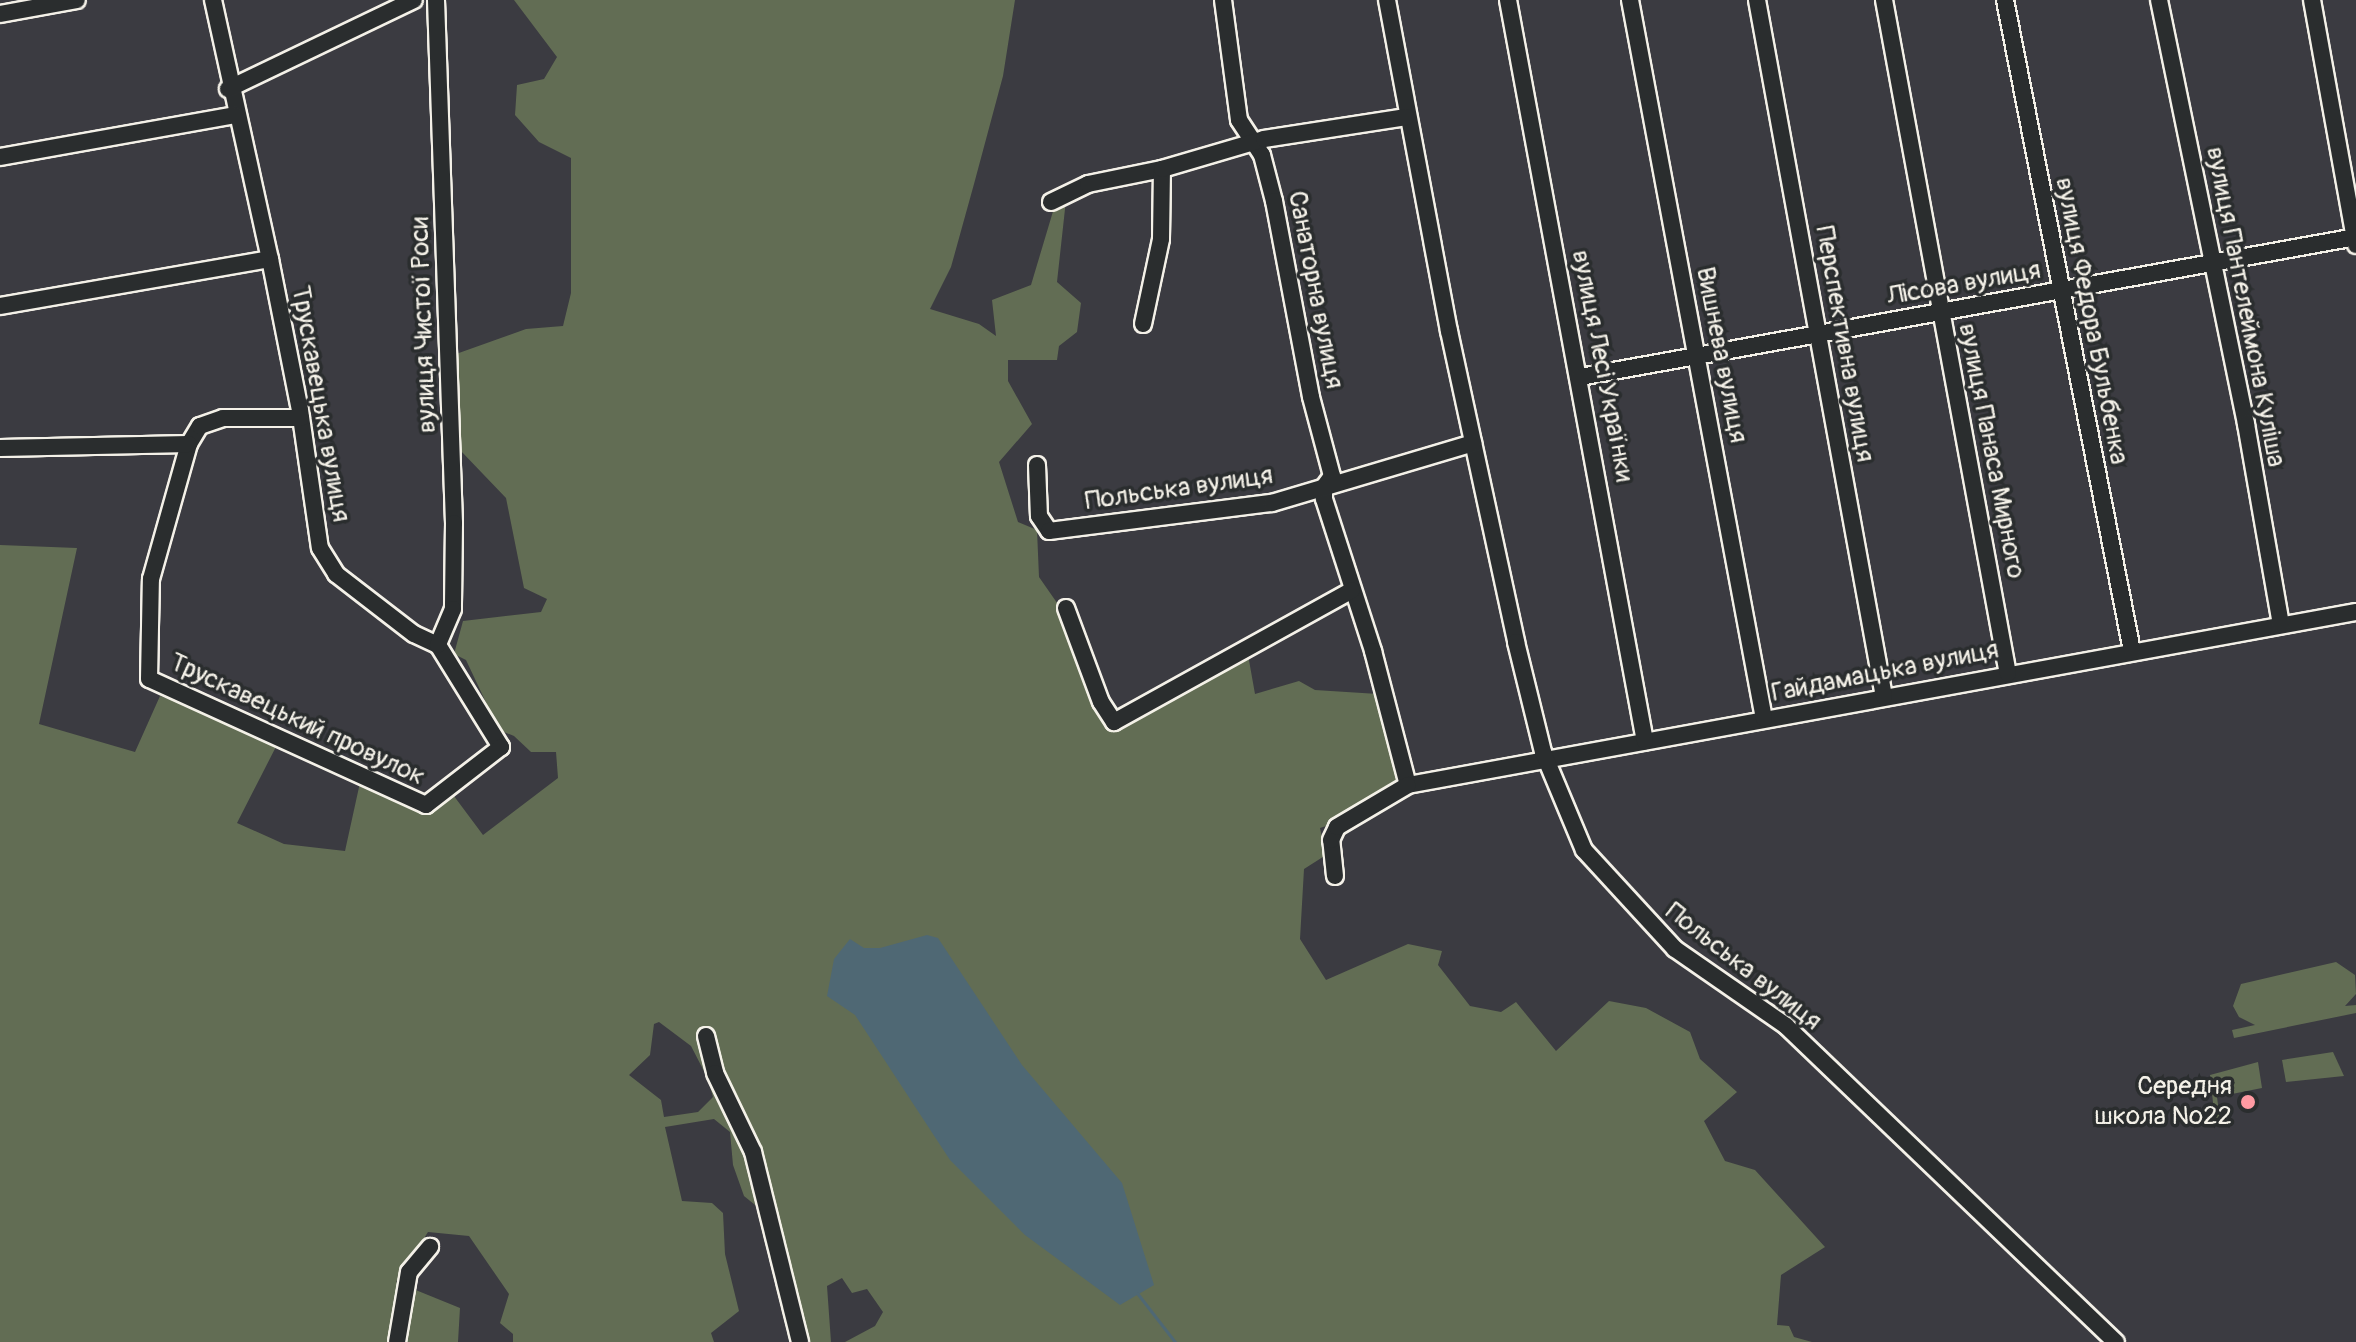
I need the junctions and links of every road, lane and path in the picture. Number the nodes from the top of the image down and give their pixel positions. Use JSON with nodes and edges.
{"nodes":[{"id":1,"x":213,"y":0,"type":"edge"},
{"id":2,"x":414,"y":0,"type":"edge"},
{"id":3,"x":436,"y":0,"type":"edge"},
{"id":4,"x":1223,"y":0,"type":"edge"},
{"id":5,"x":1387,"y":0,"type":"edge"},
{"id":6,"x":1508,"y":0,"type":"edge"},
{"id":7,"x":1630,"y":0,"type":"edge"},
{"id":8,"x":1757,"y":0,"type":"edge"},
{"id":9,"x":1884,"y":0,"type":"edge"},
{"id":10,"x":2005,"y":0,"type":"edge"},
{"id":11,"x":2159,"y":0,"type":"edge"},
{"id":12,"x":2312,"y":0,"type":"edge"},
{"id":13,"x":70,"y":1,"type":"edge"},
{"id":14,"x":0,"y":14,"type":"edge"},
{"id":15,"x":228,"y":89,"type":"junction"},
{"id":16,"x":235,"y":115,"type":"junction"},
{"id":17,"x":1406,"y":117,"type":"junction"},
{"id":18,"x":1252,"y":146,"type":"junction"},
{"id":19,"x":0,"y":157,"type":"edge"},
{"id":20,"x":1162,"y":169,"type":"junction"},
{"id":21,"x":1051,"y":202,"type":"dead end"},
{"id":22,"x":2355,"y":240,"type":"edge"},
{"id":23,"x":270,"y":259,"type":"junction"},
{"id":24,"x":2214,"y":263,"type":"junction"},
{"id":25,"x":2061,"y":291,"type":"junction"},
{"id":26,"x":0,"y":306,"type":"edge"},
{"id":27,"x":1941,"y":311,"type":"junction"},
{"id":28,"x":1143,"y":324,"type":"dead end"},
{"id":29,"x":1818,"y":335,"type":"junction"},
{"id":30,"x":1698,"y":358,"type":"junction"},
{"id":31,"x":1580,"y":377,"type":"junction"},
{"id":32,"x":301,"y":418,"type":"junction"},
{"id":33,"x":1473,"y":443,"type":"junction"},
{"id":34,"x":189,"y":444,"type":"junction"},
{"id":35,"x":0,"y":448,"type":"edge"},
{"id":36,"x":1037,"y":465,"type":"dead end"},
{"id":37,"x":1324,"y":487,"type":"junction"},
{"id":38,"x":1352,"y":590,"type":"junction"},
{"id":39,"x":1066,"y":608,"type":"dead end"},
{"id":40,"x":2356,"y":612,"type":"edge"},
{"id":41,"x":2281,"y":625,"type":"junction"},
{"id":42,"x":438,"y":645,"type":"junction"},
{"id":43,"x":2132,"y":651,"type":"junction"},
{"id":44,"x":2008,"y":674,"type":"junction"},
{"id":45,"x":1884,"y":697,"type":"junction"},
{"id":46,"x":1764,"y":719,"type":"junction"},
{"id":47,"x":1645,"y":741,"type":"junction"},
{"id":48,"x":501,"y":747,"type":"joint"},
{"id":49,"x":1547,"y":762,"type":"junction"},
{"id":50,"x":1416,"y":786,"type":"junction"},
{"id":51,"x":1335,"y":876,"type":"dead end"},
{"id":52,"x":706,"y":1036,"type":"dead end"},
{"id":53,"x":430,"y":1247,"type":"dead end"},
{"id":54,"x":397,"y":1342,"type":"edge"},
{"id":55,"x":800,"y":1342,"type":"edge"},
{"id":56,"x":2116,"y":1342,"type":"edge"}],
"edges":[{"from":1,"to":15,"type":"street","name":"Трускавецька вулиця"},
{"from":2,"to":15,"type":"street"},
{"from":3,"to":42,"type":"street","name":"вулиця Чистої Роси"},
{"from":4,"to":18,"type":"street","name":"Санаторна вулиця"},
{"from":5,"to":17,"type":"street","name":"Польська вулиця"},
{"from":6,"to":31,"type":"street","name":"вулиця Лесі Українки"},
{"from":7,"to":30,"type":"street","name":"Вишнева вулиця"},
{"from":8,"to":29,"type":"street","name":"Перспективна вулиця"},
{"from":9,"to":27,"type":"street","name":"вулиця Панаса Мирного"},
{"from":10,"to":25,"type":"street","name":"вулиця Федора Бульбенка"},
{"from":11,"to":24,"type":"street","name":"вулиця Пантелеймона Куліша"},
{"from":12,"to":22,"type":"street"},
{"from":13,"to":14,"type":"street"},
{"from":15,"to":16,"type":"street","name":"Трускавецька вулиця"},
{"from":16,"to":19,"type":"street"},
{"from":16,"to":23,"type":"street","name":"Трускавецька вулиця"},
{"from":17,"to":18,"type":"street"},
{"from":17,"to":33,"type":"street","name":"Польська вулиця"},
{"from":18,"to":20,"type":"street"},
{"from":18,"to":37,"type":"street","name":"Санаторна вулиця"},
{"from":20,"to":21,"type":"street"},
{"from":20,"to":28,"type":"street"},
{"from":22,"to":24,"type":"street","name":"Лісова вулиця"},
{"from":23,"to":26,"type":"street"},
{"from":23,"to":32,"type":"street","name":"Трускавецька вулиця"},
{"from":24,"to":25,"type":"street","name":"Лісова вулиця"},
{"from":24,"to":41,"type":"street","name":"вулиця Пантелеймона Куліша"},
{"from":25,"to":27,"type":"street","name":"Лісова вулиця"},
{"from":25,"to":43,"type":"street","name":"вулиця Федора Бульбенка"},
{"from":27,"to":29,"type":"street","name":"Лісова вулиця"},
{"from":27,"to":44,"type":"street","name":"вулиця Панаса Мирного"},
{"from":29,"to":30,"type":"street","name":"Лісова вулиця"},
{"from":29,"to":45,"type":"street","name":"Перспективна вулиця"},
{"from":30,"to":31,"type":"street","name":"Лісова вулиця"},
{"from":30,"to":46,"type":"street","name":"Вишнева вулиця"},
{"from":31,"to":47,"type":"street","name":"вулиця Лесі Українки"},
{"from":32,"to":34,"type":"street"},
{"from":32,"to":42,"type":"street","name":"Трускавецька вулиця"},
{"from":33,"to":37,"type":"street","name":"Польська вулиця"},
{"from":33,"to":49,"type":"street","name":"Польська вулиця"},
{"from":34,"to":35,"type":"street"},
{"from":34,"to":48,"type":"street","name":"Трускавецький провулок"},
{"from":36,"to":37,"type":"street","name":"Польська вулиця"},
{"from":37,"to":38,"type":"street","name":"Санаторна вулиця"},
{"from":38,"to":39,"type":"street"},
{"from":38,"to":50,"type":"street","name":"Санаторна вулиця"},
{"from":40,"to":41,"type":"street","name":"Гайдамацька вулиця"},
{"from":41,"to":43,"type":"street","name":"Гайдамацька вулиця"},
{"from":42,"to":48,"type":"street","name":"Трускавецька вулиця"},
{"from":43,"to":44,"type":"street","name":"Гайдамацька вулиця"},
{"from":44,"to":45,"type":"street","name":"Гайдамацька вулиця"},
{"from":45,"to":46,"type":"street","name":"Гайдамацька вулиця"},
{"from":46,"to":47,"type":"street","name":"Гайдамацька вулиця"},
{"from":47,"to":49,"type":"street","name":"Гайдамацька вулиця"},
{"from":49,"to":50,"type":"street","name":"Гайдамацька вулиця"},
{"from":49,"to":56,"type":"street","name":"Польська вулиця"},
{"from":50,"to":51,"type":"street","name":"Гайдамацька вулиця"},
{"from":52,"to":55,"type":"street"},
{"from":53,"to":54,"type":"street"}]}
